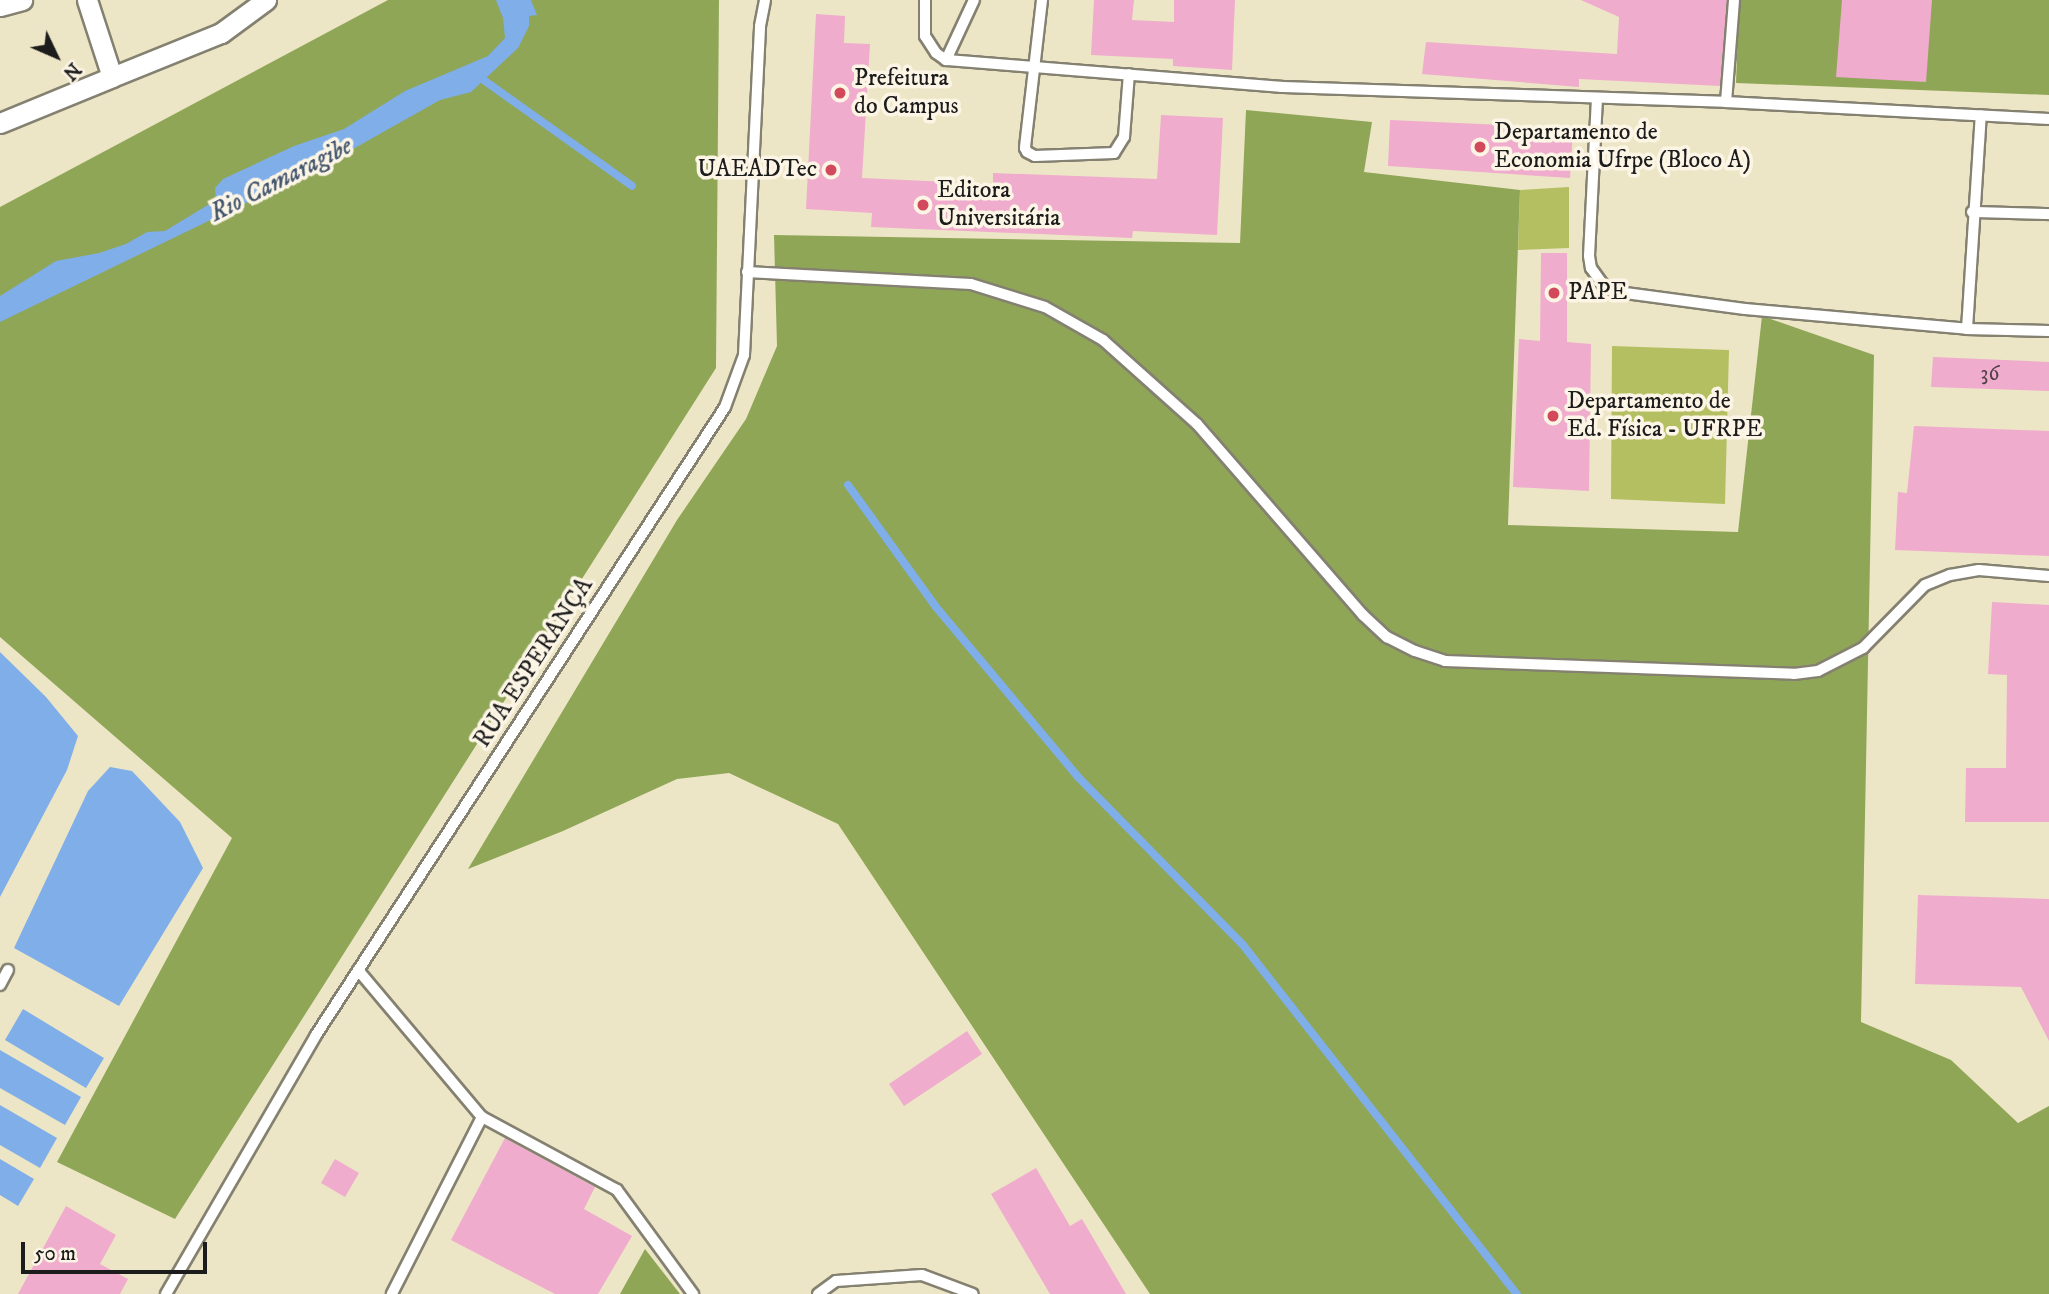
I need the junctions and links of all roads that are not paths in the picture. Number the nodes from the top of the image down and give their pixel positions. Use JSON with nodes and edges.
{"nodes":[{"id":1,"x":22,"y":0,"type":"edge"},
{"id":2,"x":87,"y":0,"type":"edge"},
{"id":3,"x":266,"y":0,"type":"edge"},
{"id":4,"x":765,"y":0,"type":"edge"},
{"id":5,"x":925,"y":0,"type":"edge"},
{"id":6,"x":974,"y":0,"type":"edge"},
{"id":7,"x":1042,"y":0,"type":"edge"},
{"id":8,"x":1734,"y":0,"type":"edge"},
{"id":9,"x":0,"y":5,"type":"edge"},
{"id":10,"x":946,"y":60,"type":"junction"},
{"id":11,"x":1036,"y":67,"type":"junction"},
{"id":12,"x":1129,"y":74,"type":"junction"},
{"id":13,"x":112,"y":77,"type":"junction"},
{"id":14,"x":1597,"y":98,"type":"junction"},
{"id":15,"x":1726,"y":102,"type":"junction"},
{"id":16,"x":1981,"y":115,"type":"junction"},
{"id":17,"x":2049,"y":119,"type":"edge"},
{"id":18,"x":0,"y":123,"type":"edge"},
{"id":19,"x":1972,"y":212,"type":"junction"},
{"id":20,"x":2049,"y":214,"type":"edge"},
{"id":21,"x":747,"y":272,"type":"junction"},
{"id":22,"x":1968,"y":329,"type":"junction"},
{"id":23,"x":2049,"y":331,"type":"edge"},
{"id":24,"x":2049,"y":576,"type":"edge"},
{"id":25,"x":8,"y":970,"type":"dead end"},
{"id":26,"x":358,"y":970,"type":"junction"},
{"id":27,"x":0,"y":985,"type":"edge"},
{"id":28,"x":482,"y":1117,"type":"junction"},
{"id":29,"x":166,"y":1294,"type":"edge"},
{"id":30,"x":391,"y":1294,"type":"edge"},
{"id":31,"x":693,"y":1294,"type":"edge"},
{"id":32,"x":818,"y":1294,"type":"edge"},
{"id":33,"x":972,"y":1294,"type":"edge"}],
"edges":[{"from":1,"to":9,"type":"street"},
{"from":2,"to":13,"type":"street"},
{"from":3,"to":13,"type":"street"},
{"from":4,"to":21,"type":"lane","name":"RUA ESPERANÇA"},
{"from":5,"to":10,"type":"lane"},
{"from":6,"to":10,"type":"lane"},
{"from":7,"to":11,"type":"lane"},
{"from":8,"to":15,"type":"lane"},
{"from":10,"to":11,"type":"lane"},
{"from":11,"to":12,"type":"lane"},
{"from":11,"to":12,"type":"lane"},
{"from":12,"to":14,"type":"lane"},
{"from":13,"to":18,"type":"street"},
{"from":14,"to":15,"type":"lane"},
{"from":14,"to":22,"type":"lane"},
{"from":15,"to":16,"type":"lane"},
{"from":16,"to":17,"type":"lane"},
{"from":16,"to":19,"type":"lane"},
{"from":19,"to":20,"type":"lane"},
{"from":19,"to":22,"type":"lane"},
{"from":21,"to":24,"type":"lane"},
{"from":21,"to":26,"type":"lane","name":"RUA ESPERANÇA"},
{"from":22,"to":23,"type":"lane"},
{"from":25,"to":27,"type":"lane"},
{"from":26,"to":28,"type":"lane"},
{"from":26,"to":29,"type":"lane","name":"RUA ESPERANÇA"},
{"from":28,"to":30,"type":"lane"},
{"from":28,"to":31,"type":"lane"},
{"from":32,"to":33,"type":"lane"}]}
